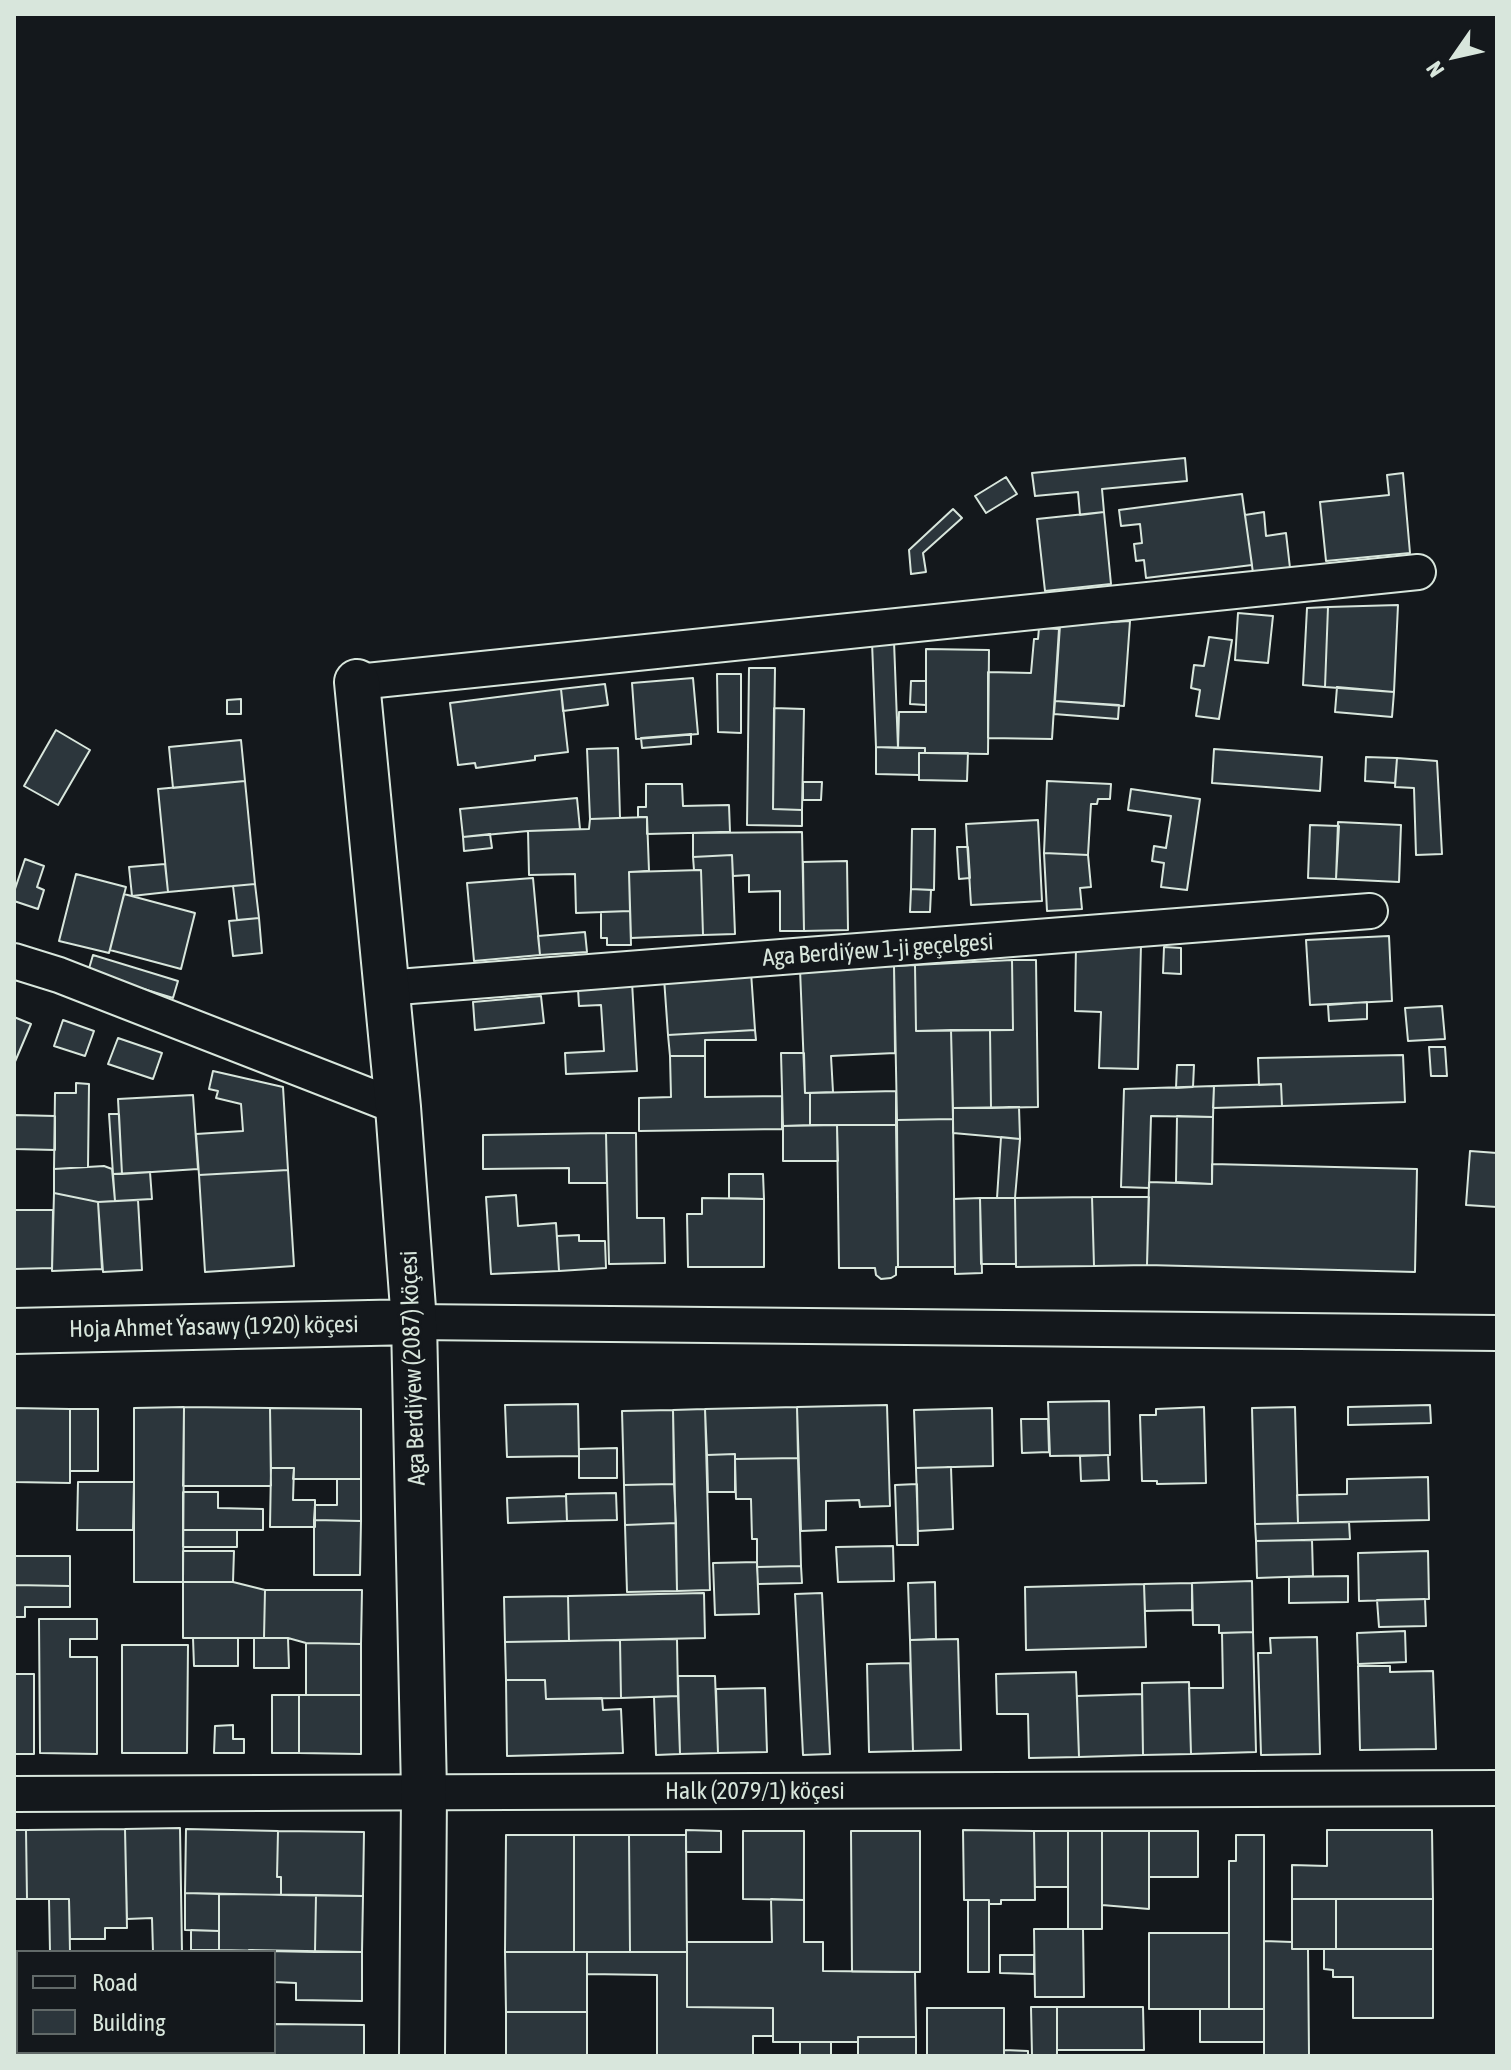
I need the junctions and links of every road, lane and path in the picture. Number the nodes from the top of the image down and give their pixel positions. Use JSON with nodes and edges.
{"nodes":[{"id":1,"x":1418,"y":572,"type":"dead end"},
{"id":2,"x":357,"y":682,"type":"joint"},
{"id":3,"x":1370,"y":911,"type":"dead end"},
{"id":4,"x":14,"y":961,"type":"edge"},
{"id":5,"x":385,"y":988,"type":"junction"},
{"id":6,"x":398,"y":1107,"type":"junction"},
{"id":7,"x":414,"y":1322,"type":"junction"},
{"id":8,"x":14,"y":1331,"type":"edge"},
{"id":9,"x":1497,"y":1333,"type":"edge"},
{"id":10,"x":1497,"y":1788,"type":"edge"},
{"id":11,"x":424,"y":1792,"type":"junction"},
{"id":12,"x":14,"y":1794,"type":"edge"},
{"id":13,"x":422,"y":2056,"type":"edge"}],
"edges":[{"from":1,"to":2,"type":"street"},
{"from":2,"to":5,"type":"street","name":"Aga Berdiýew (2087) köçesi"},
{"from":3,"to":5,"type":"street","name":"Aga Berdiýew 1-ji geçelgesi"},
{"from":4,"to":6,"type":"street"},
{"from":5,"to":6,"type":"street","name":"Aga Berdiýew (2087) köçesi"},
{"from":6,"to":7,"type":"street","name":"Aga Berdiýew (2087) köçesi"},
{"from":7,"to":8,"type":"street","name":"Hoja Ahmet Ýasawy (1920) köçesi"},
{"from":7,"to":9,"type":"street"},
{"from":7,"to":11,"type":"street","name":"Aga Berdiýew (2087) köçesi"},
{"from":10,"to":11,"type":"street","name":"Halk (2079/1) köçesi"},
{"from":11,"to":12,"type":"street","name":"Halk (2079/1) köçesi"},
{"from":11,"to":13,"type":"street","name":"Aga Berdiýew (2087) köçesi"}]}
